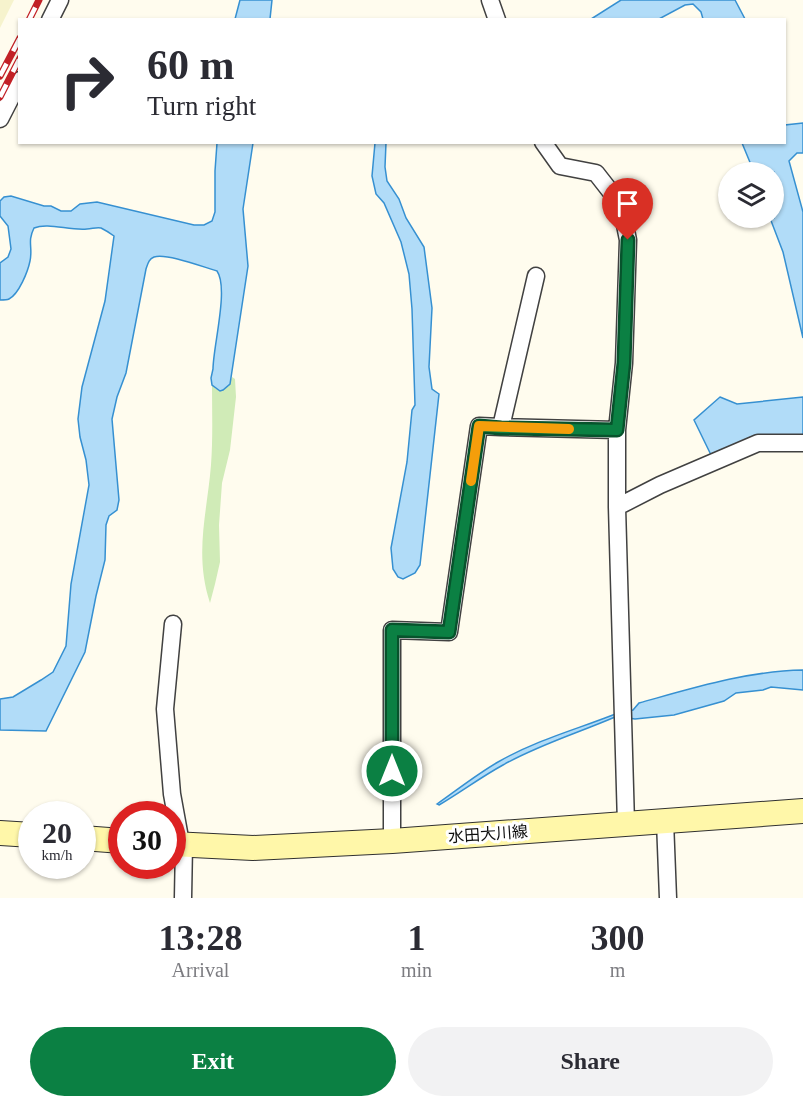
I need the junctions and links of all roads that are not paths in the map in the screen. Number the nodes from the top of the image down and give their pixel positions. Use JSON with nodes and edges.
{"nodes":[{"id":1,"x":60,"y":0,"type":"edge"},
{"id":2,"x":490,"y":0,"type":"edge"},
{"id":3,"x":51,"y":18,"type":"edge"},
{"id":4,"x":496,"y":18,"type":"edge"},
{"id":5,"x":18,"y":84,"type":"edge"},
{"id":6,"x":0,"y":119,"type":"edge"},
{"id":7,"x":544,"y":144,"type":"edge"},
{"id":8,"x":536,"y":276,"type":"dead end"},
{"id":9,"x":501,"y":428,"type":"junction"},
{"id":10,"x":617,"y":430,"type":"junction"},
{"id":11,"x":803,"y":443,"type":"edge"},
{"id":12,"x":617,"y":507,"type":"junction"},
{"id":13,"x":173,"y":624,"type":"dead end"},
{"id":14,"x":173,"y":801,"type":"edge"},
{"id":15,"x":803,"y":811,"type":"edge"},
{"id":16,"x":665,"y":821,"type":"junction"},
{"id":17,"x":626,"y":824,"type":"junction"},
{"id":18,"x":0,"y":833,"type":"edge"},
{"id":19,"x":18,"y":834,"type":"edge"},
{"id":20,"x":392,"y":841,"type":"junction"},
{"id":21,"x":186,"y":844,"type":"edge"},
{"id":22,"x":181,"y":879,"type":"edge"},
{"id":23,"x":183,"y":898,"type":"edge"},
{"id":24,"x":668,"y":898,"type":"edge"}],
"edges":[{"from":1,"to":3,"type":"street"},
{"from":2,"to":4,"type":"street"},
{"from":5,"to":6,"type":"street"},
{"from":7,"to":10,"type":"street"},
{"from":8,"to":9,"type":"street"},
{"from":9,"to":10,"type":"street"},
{"from":9,"to":20,"type":"street"},
{"from":10,"to":12,"type":"street"},
{"from":11,"to":12,"type":"street"},
{"from":12,"to":17,"type":"street"},
{"from":13,"to":14,"type":"street"},
{"from":15,"to":16,"type":"main road","name":"水田大川線"},
{"from":16,"to":17,"type":"main road","name":"水田大川線"},
{"from":16,"to":24,"type":"street"},
{"from":17,"to":20,"type":"main road","name":"水田大川線"},
{"from":18,"to":19,"type":"main road"},
{"from":20,"to":21,"type":"main road","name":"水田大川線"},
{"from":22,"to":23,"type":"street"}]}
